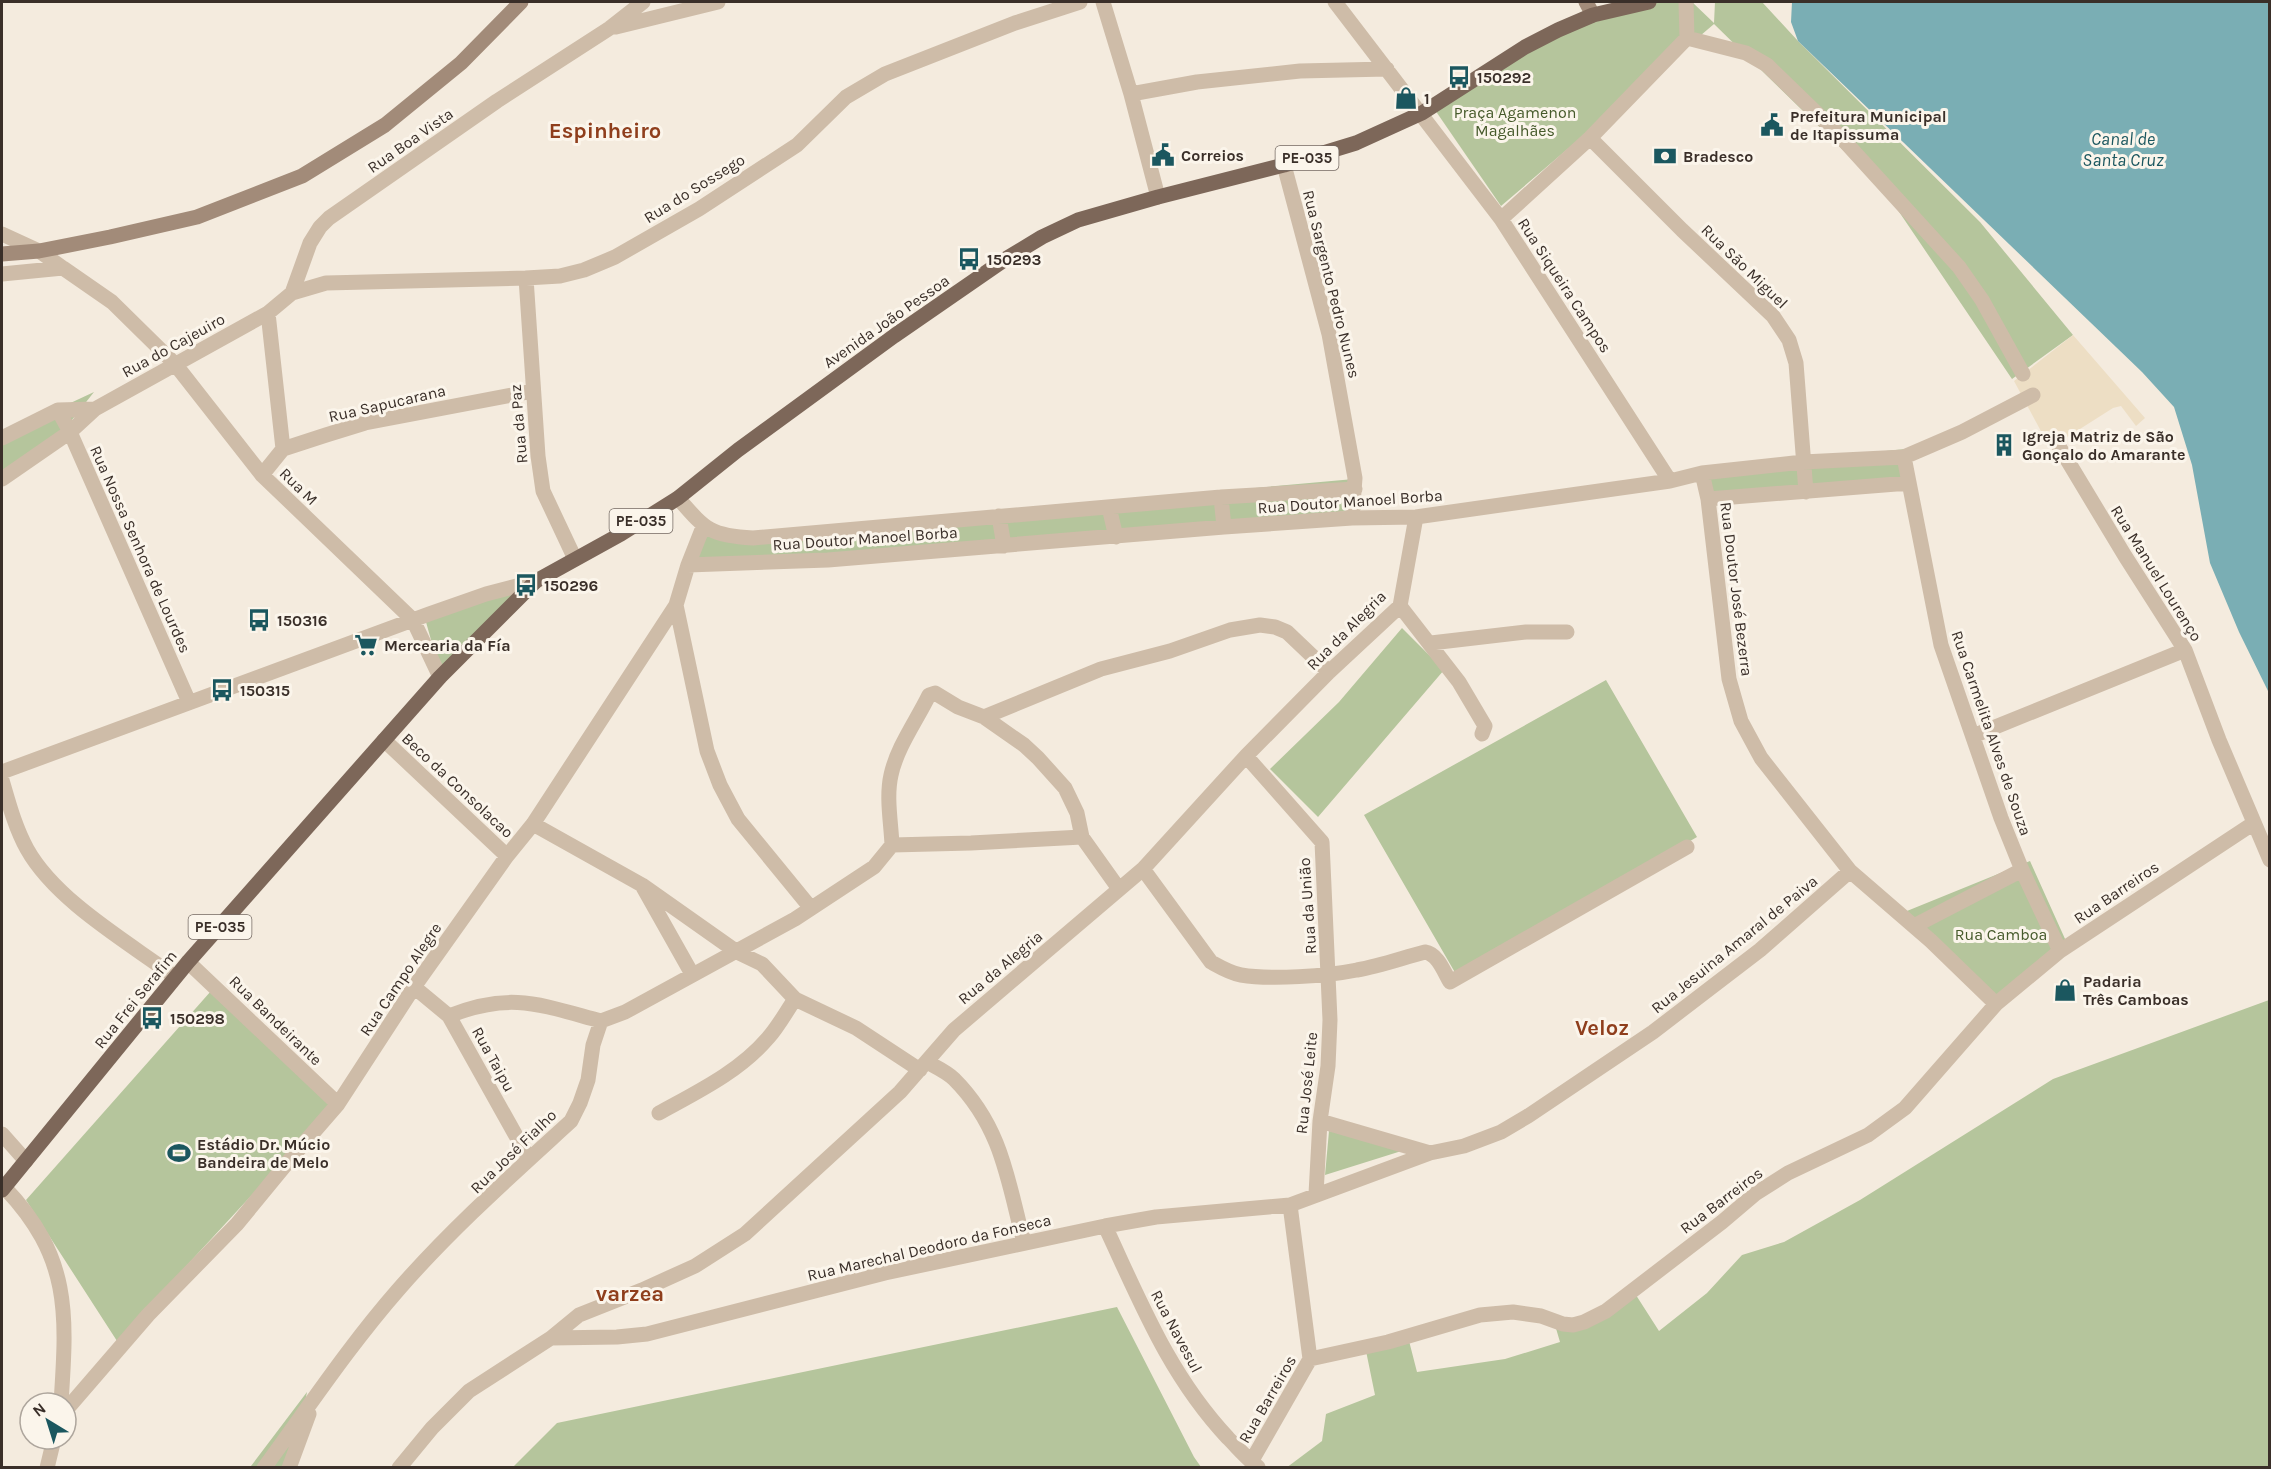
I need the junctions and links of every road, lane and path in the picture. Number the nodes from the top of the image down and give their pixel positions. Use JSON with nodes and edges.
{"nodes":[{"id":1,"x":521,"y":2,"type":"edge"},
{"id":2,"x":643,"y":2,"type":"edge"},
{"id":3,"x":718,"y":2,"type":"edge"},
{"id":4,"x":1080,"y":2,"type":"edge"},
{"id":5,"x":1103,"y":2,"type":"edge"},
{"id":6,"x":1335,"y":2,"type":"edge"},
{"id":7,"x":1649,"y":2,"type":"edge"},
{"id":8,"x":1686,"y":2,"type":"edge"},
{"id":9,"x":1590,"y":8,"type":"edge"},
{"id":10,"x":610,"y":28,"type":"junction"},
{"id":11,"x":1687,"y":38,"type":"junction"},
{"id":12,"x":1387,"y":69,"type":"junction"},
{"id":13,"x":1131,"y":94,"type":"junction"},
{"id":14,"x":1422,"y":113,"type":"junction"},
{"id":15,"x":1590,"y":138,"type":"junction"},
{"id":16,"x":1284,"y":165,"type":"junction"},
{"id":17,"x":1158,"y":197,"type":"junction"},
{"id":18,"x":1501,"y":219,"type":"junction"},
{"id":19,"x":2,"y":234,"type":"edge"},
{"id":20,"x":39,"y":251,"type":"junction"},
{"id":21,"x":2,"y":254,"type":"edge"},
{"id":22,"x":63,"y":267,"type":"junction"},
{"id":23,"x":2,"y":274,"type":"edge"},
{"id":24,"x":526,"y":278,"type":"junction"},
{"id":25,"x":292,"y":293,"type":"junction"},
{"id":26,"x":268,"y":313,"type":"junction"},
{"id":27,"x":174,"y":364,"type":"junction"},
{"id":28,"x":2023,"y":374,"type":"dead end"},
{"id":29,"x":534,"y":391,"type":"junction"},
{"id":30,"x":2033,"y":395,"type":"dead end"},
{"id":31,"x":95,"y":408,"type":"junction"},
{"id":32,"x":58,"y":410,"type":"junction"},
{"id":33,"x":70,"y":432,"type":"junction"},
{"id":34,"x":2,"y":438,"type":"edge"},
{"id":35,"x":2057,"y":443,"type":"dead end"},
{"id":36,"x":283,"y":449,"type":"junction"},
{"id":37,"x":1904,"y":458,"type":"junction"},
{"id":38,"x":1803,"y":462,"type":"junction"},
{"id":39,"x":1701,"y":473,"type":"junction"},
{"id":40,"x":262,"y":475,"type":"junction"},
{"id":41,"x":2,"y":479,"type":"edge"},
{"id":42,"x":1670,"y":481,"type":"junction"},
{"id":43,"x":1909,"y":483,"type":"junction"},
{"id":44,"x":1355,"y":489,"type":"junction"},
{"id":45,"x":1806,"y":492,"type":"junction"},
{"id":46,"x":1221,"y":497,"type":"junction"},
{"id":47,"x":678,"y":498,"type":"junction"},
{"id":48,"x":1708,"y":499,"type":"junction"},
{"id":49,"x":1109,"y":507,"type":"junction"},
{"id":50,"x":999,"y":516,"type":"junction"},
{"id":51,"x":1416,"y":517,"type":"junction"},
{"id":52,"x":1352,"y":518,"type":"junction"},
{"id":53,"x":703,"y":527,"type":"junction"},
{"id":54,"x":1224,"y":527,"type":"junction"},
{"id":55,"x":1116,"y":537,"type":"junction"},
{"id":56,"x":1004,"y":546,"type":"junction"},
{"id":57,"x":575,"y":559,"type":"junction"},
{"id":58,"x":688,"y":565,"type":"junction"},
{"id":59,"x":536,"y":581,"type":"junction"},
{"id":60,"x":676,"y":604,"type":"junction"},
{"id":61,"x":1400,"y":606,"type":"junction"},
{"id":62,"x":413,"y":620,"type":"junction"},
{"id":63,"x":1567,"y":632,"type":"dead end"},
{"id":64,"x":1431,"y":643,"type":"junction"},
{"id":65,"x":2185,"y":650,"type":"junction"},
{"id":66,"x":1329,"y":672,"type":"junction"},
{"id":67,"x":440,"y":677,"type":"junction"},
{"id":68,"x":189,"y":702,"type":"junction"},
{"id":69,"x":984,"y":717,"type":"junction"},
{"id":70,"x":1482,"y":734,"type":"dead end"},
{"id":71,"x":1973,"y":736,"type":"junction"},
{"id":72,"x":384,"y":740,"type":"junction"},
{"id":73,"x":1246,"y":756,"type":"junction"},
{"id":74,"x":2,"y":772,"type":"edge"},
{"id":75,"x":2,"y":780,"type":"edge"},
{"id":76,"x":2254,"y":823,"type":"junction"},
{"id":77,"x":533,"y":824,"type":"junction"},
{"id":78,"x":1082,"y":837,"type":"junction"},
{"id":79,"x":892,"y":844,"type":"junction"},
{"id":80,"x":1687,"y":847,"type":"dead end"},
{"id":81,"x":507,"y":856,"type":"junction"},
{"id":82,"x":2270,"y":860,"type":"edge"},
{"id":83,"x":1143,"y":868,"type":"junction"},
{"id":84,"x":2022,"y":870,"type":"junction"},
{"id":85,"x":1850,"y":871,"type":"junction"},
{"id":86,"x":642,"y":885,"type":"junction"},
{"id":87,"x":1119,"y":889,"type":"junction"},
{"id":88,"x":810,"y":907,"type":"junction"},
{"id":89,"x":1914,"y":926,"type":"junction"},
{"id":90,"x":2060,"y":951,"type":"junction"},
{"id":91,"x":737,"y":952,"type":"junction"},
{"id":92,"x":188,"y":962,"type":"junction"},
{"id":93,"x":692,"y":974,"type":"junction"},
{"id":94,"x":1330,"y":974,"type":"junction"},
{"id":95,"x":175,"y":977,"type":"junction"},
{"id":96,"x":414,"y":987,"type":"junction"},
{"id":97,"x":795,"y":999,"type":"junction"},
{"id":98,"x":1996,"y":1004,"type":"junction"},
{"id":99,"x":449,"y":1016,"type":"junction"},
{"id":100,"x":601,"y":1021,"type":"junction"},
{"id":101,"x":923,"y":1066,"type":"junction"},
{"id":102,"x":338,"y":1104,"type":"junction"},
{"id":103,"x":659,"y":1113,"type":"dead end"},
{"id":104,"x":1320,"y":1121,"type":"junction"},
{"id":105,"x":2,"y":1134,"type":"edge"},
{"id":106,"x":1430,"y":1153,"type":"junction"},
{"id":107,"x":529,"y":1159,"type":"junction"},
{"id":108,"x":26,"y":1161,"type":"junction"},
{"id":109,"x":3,"y":1189,"type":"edge"},
{"id":110,"x":1316,"y":1194,"type":"junction"},
{"id":111,"x":1290,"y":1205,"type":"junction"},
{"id":112,"x":1106,"y":1226,"type":"junction"},
{"id":113,"x":1024,"y":1243,"type":"junction"},
{"id":114,"x":551,"y":1338,"type":"junction"},
{"id":115,"x":1310,"y":1359,"type":"junction"},
{"id":116,"x":62,"y":1391,"type":"edge"},
{"id":117,"x":78,"y":1396,"type":"edge"},
{"id":118,"x":316,"y":1396,"type":"junction"},
{"id":119,"x":51,"y":1451,"type":"edge"},
{"id":120,"x":1255,"y":1465,"type":"edge"},
{"id":121,"x":47,"y":1467,"type":"edge"},
{"id":122,"x":264,"y":1467,"type":"edge"},
{"id":123,"x":289,"y":1467,"type":"edge"},
{"id":124,"x":399,"y":1467,"type":"edge"}],
"edges":[{"from":1,"to":20,"type":"street"},
{"from":2,"to":10,"type":"street"},
{"from":3,"to":10,"type":"street"},
{"from":4,"to":24,"type":"street","name":"Rua do Sossego"},
{"from":5,"to":13,"type":"street"},
{"from":6,"to":12,"type":"street","name":"Rua Siqueira Campos"},
{"from":7,"to":9,"type":"main road","name":"Avenida João Pessoa","number":"PE-035"},
{"from":8,"to":11,"type":"street"},
{"from":9,"to":14,"type":"main road","name":"Avenida João Pessoa","number":"PE-035"},
{"from":10,"to":25,"type":"street","name":"Rua Boa Vista"},
{"from":11,"to":15,"type":"street"},
{"from":11,"to":28,"type":"street"},
{"from":12,"to":13,"type":"street"},
{"from":12,"to":14,"type":"street","name":"Rua Siqueira Campos"},
{"from":13,"to":17,"type":"street"},
{"from":14,"to":16,"type":"main road","name":"Avenida João Pessoa","number":"PE-035"},
{"from":14,"to":18,"type":"street","name":"Rua Siqueira Campos"},
{"from":15,"to":18,"type":"street"},
{"from":15,"to":38,"type":"street","name":"Rua São Miguel"},
{"from":16,"to":17,"type":"main road","name":"Avenida João Pessoa","number":"PE-035"},
{"from":16,"to":44,"type":"street","name":"Rua Sargento Pedro Nunes"},
{"from":17,"to":47,"type":"main road","name":"Avenida João Pessoa","number":"PE-035"},
{"from":18,"to":42,"type":"street","name":"Rua Siqueira Campos"},
{"from":19,"to":20,"type":"street","name":"Rua M"},
{"from":20,"to":21,"type":"street"},
{"from":20,"to":22,"type":"street","name":"Rua M"},
{"from":22,"to":23,"type":"street"},
{"from":22,"to":27,"type":"street","name":"Rua M"},
{"from":24,"to":25,"type":"street","name":"Rua do Sossego"},
{"from":24,"to":29,"type":"street","name":"Rua da Paz"},
{"from":25,"to":26,"type":"street"},
{"from":26,"to":27,"type":"street","name":"Rua do Cajeuiro"},
{"from":26,"to":36,"type":"street"},
{"from":27,"to":31,"type":"street","name":"Rua do Cajeuiro"},
{"from":27,"to":40,"type":"street","name":"Rua M"},
{"from":29,"to":36,"type":"street","name":"Rua Sapucarana"},
{"from":29,"to":57,"type":"street","name":"Rua da Paz"},
{"from":30,"to":37,"type":"street","name":"Rua Doutor Manoel Borba"},
{"from":31,"to":32,"type":"street","name":"Rua do Cajeuiro"},
{"from":31,"to":33,"type":"street","name":"Rua do Cajeuiro"},
{"from":32,"to":33,"type":"street","name":"Rua Nossa Senhora de Lourdes"},
{"from":32,"to":34,"type":"street","name":"Rua do Cajeuiro"},
{"from":33,"to":41,"type":"street","name":"Rua do Cajeuiro"},
{"from":33,"to":68,"type":"street","name":"Rua Nossa Senhora de Lourdes"},
{"from":35,"to":65,"type":"street","name":"Rua Manuel Lourenço"},
{"from":36,"to":40,"type":"street"},
{"from":37,"to":38,"type":"street","name":"Rua Doutor Manoel Borba"},
{"from":37,"to":43,"type":"street","name":"Rua Carmelita Alves de Souza"},
{"from":38,"to":39,"type":"street","name":"Rua Doutor Manoel Borba"},
{"from":38,"to":45,"type":"street","name":"Rua São Miguel"},
{"from":39,"to":42,"type":"street","name":"Rua Doutor Manoel Borba"},
{"from":39,"to":48,"type":"street","name":"Rua Doutor José Bezerra"},
{"from":40,"to":62,"type":"street","name":"Rua M"},
{"from":42,"to":51,"type":"street","name":"Rua Doutor Manoel Borba"},
{"from":43,"to":45,"type":"street"},
{"from":43,"to":71,"type":"street","name":"Rua Carmelita Alves de Souza"},
{"from":44,"to":46,"type":"street","name":"Rua Doutor Manoel Borba"},
{"from":44,"to":52,"type":"street","name":"Rua Sargento Pedro Nunes"},
{"from":45,"to":48,"type":"street"},
{"from":46,"to":49,"type":"street","name":"Rua Doutor Manoel Borba"},
{"from":46,"to":54,"type":"street"},
{"from":47,"to":53,"type":"street"},
{"from":47,"to":57,"type":"main road","name":"Avenida João Pessoa","number":"PE-035"},
{"from":48,"to":85,"type":"street","name":"Rua Doutor José Bezerra"},
{"from":49,"to":50,"type":"street","name":"Rua Doutor Manoel Borba"},
{"from":49,"to":55,"type":"street"},
{"from":50,"to":53,"type":"street","name":"Rua Doutor Manoel Borba"},
{"from":50,"to":56,"type":"street"},
{"from":51,"to":52,"type":"street","name":"Rua Doutor Manoel Borba"},
{"from":51,"to":61,"type":"street","name":"Rua da Alegria"},
{"from":52,"to":54,"type":"street","name":"Rua Doutor Manoel Borba"},
{"from":53,"to":58,"type":"street","name":"Rua Campo Alegre"},
{"from":54,"to":55,"type":"street","name":"Rua Doutor Manoel Borba"},
{"from":55,"to":56,"type":"street","name":"Rua Doutor Manoel Borba"},
{"from":56,"to":58,"type":"street","name":"Rua Doutor Manoel Borba"},
{"from":57,"to":59,"type":"main road","name":"Avenida João Pessoa","number":"PE-035"},
{"from":58,"to":60,"type":"street","name":"Rua Campo Alegre"},
{"from":59,"to":62,"type":"street"},
{"from":59,"to":67,"type":"main road","number":"PE-035"},
{"from":60,"to":77,"type":"street","name":"Rua Campo Alegre"},
{"from":60,"to":88,"type":"street"},
{"from":61,"to":64,"type":"street"},
{"from":61,"to":66,"type":"street","name":"Rua da Alegria"},
{"from":62,"to":67,"type":"street"},
{"from":62,"to":68,"type":"street"},
{"from":63,"to":64,"type":"street"},
{"from":64,"to":70,"type":"street"},
{"from":65,"to":71,"type":"street"},
{"from":65,"to":76,"type":"street","name":"Rua Manuel Lourenço"},
{"from":66,"to":69,"type":"street"},
{"from":66,"to":73,"type":"street","name":"Rua da Alegria"},
{"from":67,"to":72,"type":"main road","name":"Rua Frei Serafim","number":"PE-035"},
{"from":68,"to":74,"type":"street"},
{"from":69,"to":78,"type":"street"},
{"from":69,"to":79,"type":"street"},
{"from":71,"to":84,"type":"street","name":"Rua Carmelita Alves de Souza"},
{"from":72,"to":81,"type":"street","name":"Beco da Consolacao"},
{"from":72,"to":92,"type":"main road","name":"Rua Frei Serafim","number":"PE-035"},
{"from":73,"to":83,"type":"street","name":"Rua da Alegria"},
{"from":73,"to":94,"type":"street","name":"Rua da União"},
{"from":75,"to":95,"type":"street"},
{"from":76,"to":82,"type":"street","name":"Rua Manuel Lourenço"},
{"from":76,"to":90,"type":"street","name":"Rua Barreiros"},
{"from":77,"to":81,"type":"street","name":"Rua Campo Alegre"},
{"from":77,"to":86,"type":"street"},
{"from":78,"to":79,"type":"street"},
{"from":78,"to":87,"type":"street"},
{"from":79,"to":88,"type":"street"},
{"from":80,"to":94,"type":"street"},
{"from":81,"to":96,"type":"street","name":"Rua Campo Alegre"},
{"from":83,"to":87,"type":"street","name":"Rua da Alegria"},
{"from":83,"to":94,"type":"street"},
{"from":84,"to":89,"type":"street"},
{"from":84,"to":90,"type":"street","name":"Rua Carmelita Alves de Souza"},
{"from":85,"to":89,"type":"street","name":"Rua Doutor José Bezerra"},
{"from":85,"to":106,"type":"street","name":"Rua Jesuina Amaral de Paiva"},
{"from":86,"to":91,"type":"street"},
{"from":86,"to":93,"type":"street"},
{"from":87,"to":101,"type":"street","name":"Rua da Alegria"},
{"from":88,"to":91,"type":"street"},
{"from":89,"to":98,"type":"street","name":"Rua Doutor José Bezerra"},
{"from":90,"to":98,"type":"street","name":"Rua Barreiros"},
{"from":91,"to":93,"type":"street"},
{"from":91,"to":97,"type":"street"},
{"from":92,"to":95,"type":"main road","name":"Rua Frei Serafim","number":"PE-035"},
{"from":92,"to":102,"type":"street","name":"Rua Bandeirante"},
{"from":93,"to":100,"type":"street"},
{"from":94,"to":104,"type":"street","name":"Rua José Leite"},
{"from":95,"to":108,"type":"main road","name":"Rua Frei Serafim","number":"PE-035"},
{"from":96,"to":99,"type":"street","name":"Rua Taipu"},
{"from":96,"to":102,"type":"street","name":"Rua Campo Alegre"},
{"from":97,"to":101,"type":"street"},
{"from":97,"to":103,"type":"street"},
{"from":98,"to":115,"type":"street","name":"Rua Barreiros"},
{"from":99,"to":100,"type":"street"},
{"from":99,"to":107,"type":"street","name":"Rua Taipu"},
{"from":100,"to":107,"type":"street","name":"Rua José Fialho"},
{"from":101,"to":113,"type":"street"},
{"from":101,"to":114,"type":"street","name":"Rua da Alegria"},
{"from":102,"to":117,"type":"street","name":"Rua Campo Alegre"},
{"from":104,"to":106,"type":"street"},
{"from":104,"to":110,"type":"street","name":"Rua José Leite"},
{"from":105,"to":108,"type":"street"},
{"from":106,"to":110,"type":"street","name":"Rua Jesuina Amaral de Paiva"},
{"from":107,"to":118,"type":"street","name":"Rua José Fialho"},
{"from":108,"to":109,"type":"main road","name":"Rua Frei Serafim","number":"PE-035"},
{"from":109,"to":116,"type":"street"},
{"from":110,"to":111,"type":"street","name":"Rua Marechal Deodoro da Fonseca"},
{"from":111,"to":112,"type":"street","name":"Rua Marechal Deodoro da Fonseca"},
{"from":111,"to":115,"type":"street"},
{"from":112,"to":113,"type":"street","name":"Rua Marechal Deodoro da Fonseca"},
{"from":112,"to":120,"type":"street","name":"Rua Navesul"},
{"from":113,"to":114,"type":"street","name":"Rua Marechal Deodoro da Fonseca"},
{"from":114,"to":124,"type":"street","name":"Rua da Alegria"},
{"from":115,"to":120,"type":"street","name":"Rua Barreiros"},
{"from":118,"to":122,"type":"street","name":"Rua José Fialho"},
{"from":118,"to":123,"type":"street"},
{"from":119,"to":121,"type":"street"}]}
